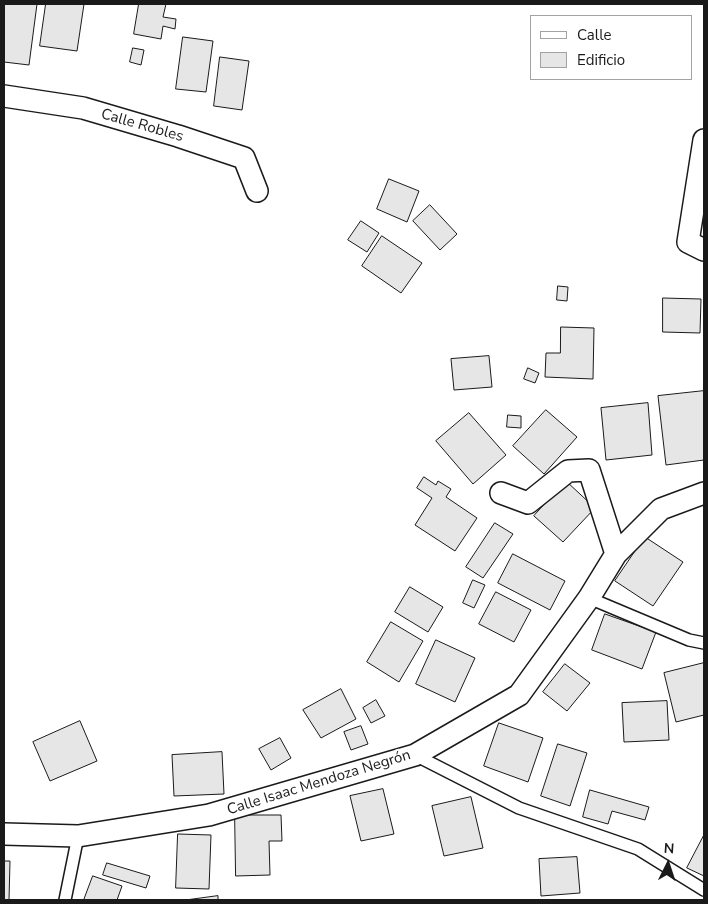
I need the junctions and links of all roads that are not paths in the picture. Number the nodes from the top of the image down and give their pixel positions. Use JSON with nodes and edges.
{"nodes":[{"id":1,"x":4,"y":96,"type":"edge"},
{"id":2,"x":704,"y":140,"type":"edge"},
{"id":3,"x":257,"y":191,"type":"dead end"},
{"id":4,"x":704,"y":250,"type":"edge"},
{"id":5,"x":501,"y":493,"type":"dead end"},
{"id":6,"x":704,"y":493,"type":"edge"},
{"id":7,"x":616,"y":554,"type":"junction"},
{"id":8,"x":590,"y":598,"type":"junction"},
{"id":9,"x":704,"y":643,"type":"edge"},
{"id":10,"x":415,"y":755,"type":"junction"},
{"id":11,"x":4,"y":834,"type":"edge"},
{"id":12,"x":78,"y":836,"type":"junction"},
{"id":13,"x":704,"y":890,"type":"edge"},
{"id":14,"x":64,"y":900,"type":"edge"}],
"edges":[{"from":1,"to":3,"type":"street","name":"Calle Robles"},
{"from":2,"to":4,"type":"street"},
{"from":5,"to":7,"type":"street"},
{"from":6,"to":7,"type":"street","name":"Calle Isaac Mendoza Negrón"},
{"from":7,"to":8,"type":"street","name":"Calle Isaac Mendoza Negrón"},
{"from":8,"to":9,"type":"lane"},
{"from":8,"to":10,"type":"street","name":"Calle Isaac Mendoza Negrón"},
{"from":10,"to":12,"type":"street","name":"Calle Isaac Mendoza Negrón"},
{"from":10,"to":13,"type":"lane"},
{"from":11,"to":12,"type":"street","name":"Calle Isaac Mendoza Negrón"},
{"from":12,"to":14,"type":"lane"}]}
